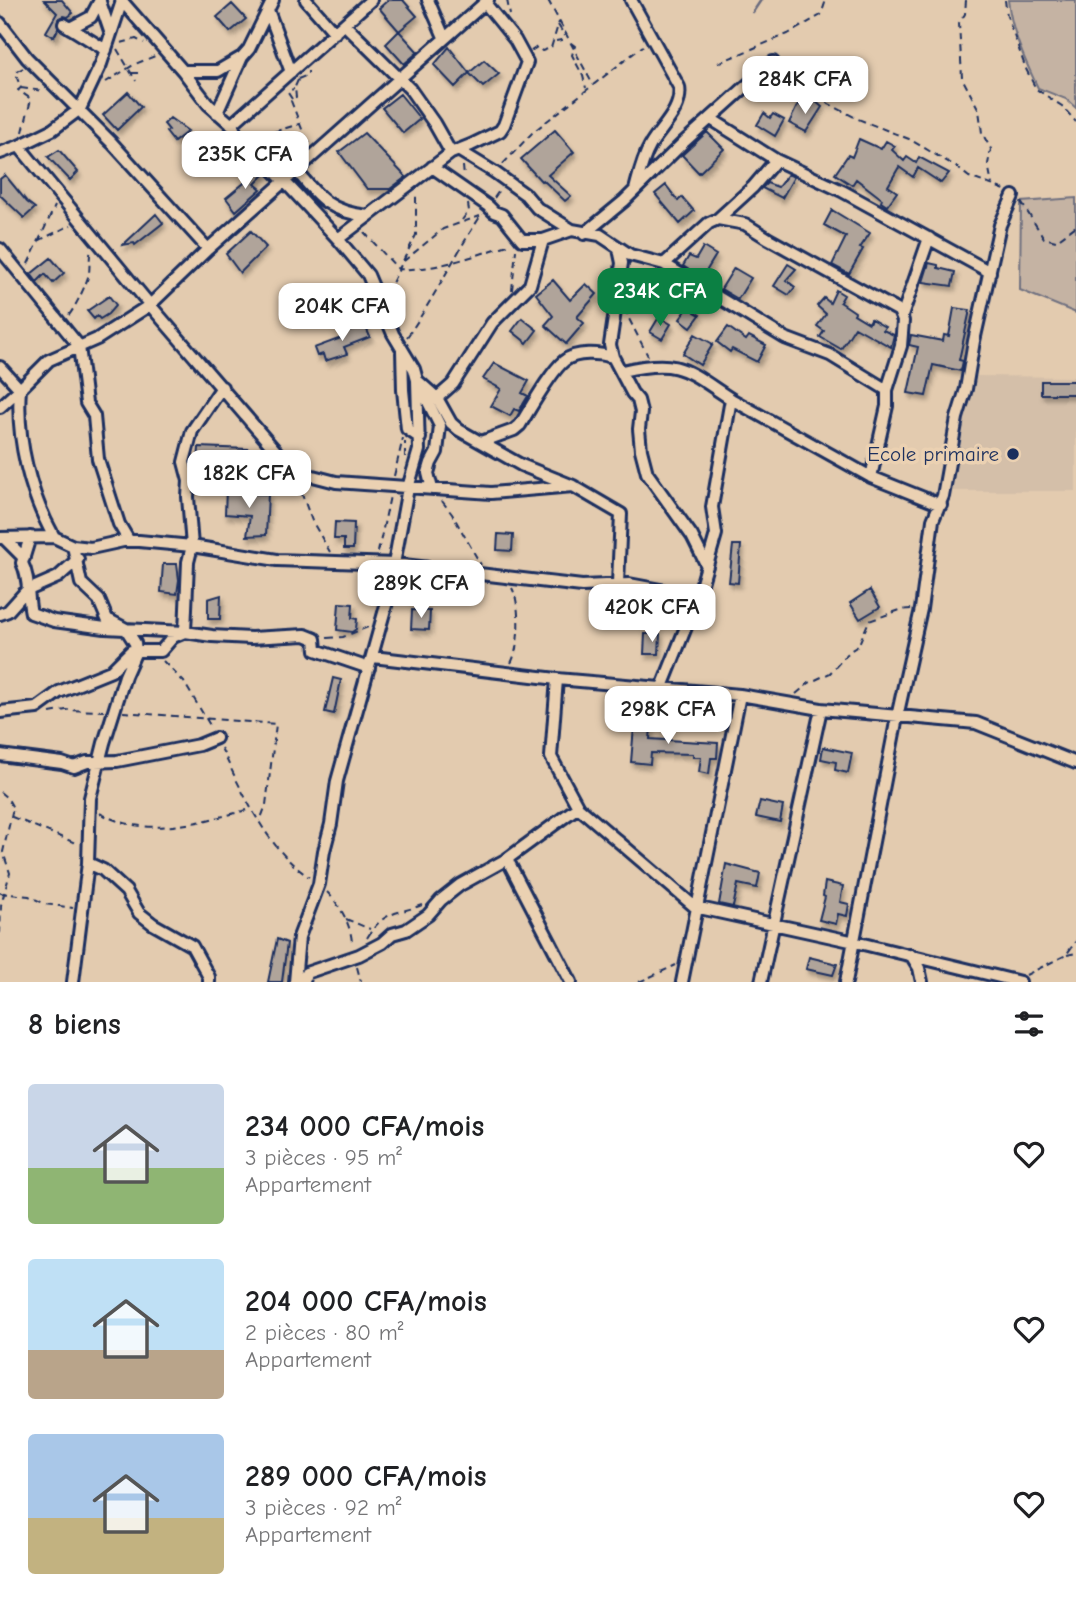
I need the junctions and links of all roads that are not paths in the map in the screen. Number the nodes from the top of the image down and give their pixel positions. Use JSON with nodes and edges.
{"nodes":[{"id":1,"x":306,"y":0,"type":"edge"},
{"id":2,"x":371,"y":0,"type":"edge"},
{"id":3,"x":428,"y":0,"type":"edge"},
{"id":4,"x":631,"y":0,"type":"edge"},
{"id":5,"x":100,"y":1,"type":"edge"},
{"id":6,"x":122,"y":1,"type":"edge"},
{"id":7,"x":486,"y":1,"type":"edge"},
{"id":8,"x":271,"y":5,"type":"edge"},
{"id":9,"x":0,"y":23,"type":"edge"},
{"id":10,"x":344,"y":24,"type":"junction"},
{"id":11,"x":335,"y":33,"type":"junction"},
{"id":12,"x":444,"y":37,"type":"junction"},
{"id":13,"x":113,"y":39,"type":"junction"},
{"id":14,"x":106,"y":50,"type":"junction"},
{"id":15,"x":242,"y":57,"type":"junction"},
{"id":16,"x":773,"y":62,"type":"dead end"},
{"id":17,"x":183,"y":71,"type":"junction"},
{"id":18,"x":290,"y":72,"type":"junction"},
{"id":19,"x":400,"y":79,"type":"junction"},
{"id":20,"x":227,"y":95,"type":"junction"},
{"id":21,"x":208,"y":104,"type":"junction"},
{"id":22,"x":80,"y":109,"type":"junction"},
{"id":23,"x":218,"y":113,"type":"junction"},
{"id":24,"x":711,"y":119,"type":"junction"},
{"id":25,"x":231,"y":124,"type":"junction"},
{"id":26,"x":22,"y":145,"type":"junction"},
{"id":27,"x":454,"y":151,"type":"junction"},
{"id":28,"x":0,"y":153,"type":"edge"},
{"id":29,"x":776,"y":160,"type":"junction"},
{"id":30,"x":432,"y":167,"type":"junction"},
{"id":31,"x":297,"y":171,"type":"junction"},
{"id":32,"x":285,"y":182,"type":"junction"},
{"id":33,"x":635,"y":191,"type":"junction"},
{"id":34,"x":1013,"y":196,"type":"road end"},
{"id":35,"x":320,"y":199,"type":"junction"},
{"id":36,"x":310,"y":209,"type":"junction"},
{"id":37,"x":368,"y":216,"type":"junction"},
{"id":38,"x":718,"y":219,"type":"junction"},
{"id":39,"x":572,"y":230,"type":"junction"},
{"id":40,"x":584,"y":234,"type":"junction"},
{"id":41,"x":929,"y":238,"type":"junction"},
{"id":42,"x":338,"y":239,"type":"junction"},
{"id":43,"x":543,"y":240,"type":"junction"},
{"id":44,"x":0,"y":249,"type":"edge"},
{"id":45,"x":208,"y":249,"type":"junction"},
{"id":46,"x":619,"y":249,"type":"junction"},
{"id":47,"x":664,"y":264,"type":"junction"},
{"id":48,"x":990,"y":272,"type":"junction"},
{"id":49,"x":150,"y":305,"type":"junction"},
{"id":50,"x":902,"y":316,"type":"junction"},
{"id":51,"x":79,"y":346,"type":"junction"},
{"id":52,"x":401,"y":348,"type":"junction"},
{"id":53,"x":613,"y":357,"type":"junction"},
{"id":54,"x":0,"y":367,"type":"edge"},
{"id":55,"x":622,"y":371,"type":"junction"},
{"id":56,"x":417,"y":380,"type":"junction"},
{"id":57,"x":222,"y":387,"type":"junction"},
{"id":58,"x":20,"y":390,"type":"junction"},
{"id":59,"x":887,"y":390,"type":"junction"},
{"id":60,"x":438,"y":398,"type":"junction"},
{"id":61,"x":731,"y":399,"type":"junction"},
{"id":62,"x":0,"y":407,"type":"edge"},
{"id":63,"x":421,"y":438,"type":"junction"},
{"id":64,"x":481,"y":442,"type":"junction"},
{"id":65,"x":871,"y":477,"type":"junction"},
{"id":66,"x":573,"y":486,"type":"junction"},
{"id":67,"x":408,"y":488,"type":"junction"},
{"id":68,"x":432,"y":489,"type":"junction"},
{"id":69,"x":941,"y":505,"type":"junction"},
{"id":70,"x":30,"y":537,"type":"junction"},
{"id":71,"x":54,"y":537,"type":"junction"},
{"id":72,"x":3,"y":538,"type":"edge"},
{"id":73,"x":129,"y":541,"type":"junction"},
{"id":74,"x":74,"y":546,"type":"junction"},
{"id":75,"x":192,"y":546,"type":"junction"},
{"id":76,"x":24,"y":558,"type":"junction"},
{"id":77,"x":78,"y":559,"type":"junction"},
{"id":78,"x":396,"y":564,"type":"junction"},
{"id":79,"x":707,"y":566,"type":"junction"},
{"id":80,"x":618,"y":583,"type":"junction"},
{"id":81,"x":26,"y":591,"type":"junction"},
{"id":82,"x":698,"y":597,"type":"junction"},
{"id":83,"x":0,"y":614,"type":"edge"},
{"id":84,"x":128,"y":631,"type":"junction"},
{"id":85,"x":185,"y":632,"type":"junction"},
{"id":86,"x":136,"y":649,"type":"junction"},
{"id":87,"x":371,"y":662,"type":"junction"},
{"id":88,"x":557,"y":679,"type":"junction"},
{"id":89,"x":662,"y":687,"type":"junction"},
{"id":90,"x":740,"y":695,"type":"junction"},
{"id":91,"x":821,"y":709,"type":"junction"},
{"id":92,"x":0,"y":712,"type":"edge"},
{"id":93,"x":897,"y":717,"type":"junction"},
{"id":94,"x":216,"y":738,"type":"road end"},
{"id":95,"x":0,"y":755,"type":"edge"},
{"id":96,"x":100,"y":761,"type":"junction"},
{"id":97,"x":1076,"y":762,"type":"edge"},
{"id":98,"x":578,"y":807,"type":"junction"},
{"id":99,"x":507,"y":859,"type":"junction"},
{"id":100,"x":88,"y":863,"type":"junction"},
{"id":101,"x":695,"y":907,"type":"junction"},
{"id":102,"x":774,"y":926,"type":"junction"},
{"id":103,"x":855,"y":942,"type":"junction"},
{"id":104,"x":911,"y":955,"type":"junction"},
{"id":105,"x":1013,"y":981,"type":"edge"},
{"id":106,"x":73,"y":982,"type":"edge"},
{"id":107,"x":209,"y":982,"type":"edge"},
{"id":108,"x":295,"y":982,"type":"edge"},
{"id":109,"x":304,"y":982,"type":"edge"},
{"id":110,"x":571,"y":982,"type":"edge"},
{"id":111,"x":682,"y":982,"type":"edge"},
{"id":112,"x":761,"y":982,"type":"edge"},
{"id":113,"x":846,"y":982,"type":"edge"},
{"id":114,"x":922,"y":982,"type":"edge"},
{"id":115,"x":1020,"y":982,"type":"edge"}],
"edges":[{"from":1,"to":11,"type":"street"},
{"from":2,"to":10,"type":"street"},
{"from":3,"to":12,"type":"street"},
{"from":4,"to":33,"type":"street"},
{"from":5,"to":13,"type":"street"},
{"from":5,"to":14,"type":"street"},
{"from":6,"to":13,"type":"street"},
{"from":6,"to":17,"type":"street"},
{"from":7,"to":12,"type":"street"},
{"from":7,"to":27,"type":"street"},
{"from":8,"to":15,"type":"street"},
{"from":8,"to":18,"type":"street"},
{"from":9,"to":22,"type":"street"},
{"from":10,"to":11,"type":"street"},
{"from":10,"to":19,"type":"street"},
{"from":11,"to":18,"type":"street"},
{"from":12,"to":19,"type":"street"},
{"from":13,"to":14,"type":"street"},
{"from":14,"to":22,"type":"street"},
{"from":15,"to":17,"type":"street"},
{"from":15,"to":20,"type":"street"},
{"from":16,"to":24,"type":"street"},
{"from":17,"to":21,"type":"street"},
{"from":18,"to":25,"type":"street"},
{"from":19,"to":27,"type":"street"},
{"from":19,"to":31,"type":"street"},
{"from":20,"to":21,"type":"street"},
{"from":20,"to":23,"type":"street"},
{"from":21,"to":23,"type":"street"},
{"from":22,"to":26,"type":"street"},
{"from":22,"to":45,"type":"street"},
{"from":23,"to":25,"type":"street"},
{"from":24,"to":29,"type":"street"},
{"from":24,"to":33,"type":"street"},
{"from":25,"to":32,"type":"street"},
{"from":26,"to":28,"type":"street"},
{"from":26,"to":49,"type":"street"},
{"from":27,"to":30,"type":"street"},
{"from":27,"to":39,"type":"street"},
{"from":29,"to":38,"type":"street"},
{"from":29,"to":41,"type":"street"},
{"from":30,"to":37,"type":"street"},
{"from":30,"to":43,"type":"street"},
{"from":31,"to":32,"type":"street"},
{"from":31,"to":35,"type":"street"},
{"from":32,"to":36,"type":"street"},
{"from":32,"to":45,"type":"street"},
{"from":33,"to":40,"type":"street"},
{"from":34,"to":48,"type":"street"},
{"from":35,"to":36,"type":"street"},
{"from":35,"to":37,"type":"street"},
{"from":36,"to":42,"type":"street"},
{"from":37,"to":42,"type":"street"},
{"from":38,"to":47,"type":"street"},
{"from":38,"to":50,"type":"street"},
{"from":39,"to":40,"type":"street"},
{"from":39,"to":43,"type":"street"},
{"from":40,"to":46,"type":"street"},
{"from":41,"to":48,"type":"street"},
{"from":41,"to":50,"type":"street"},
{"from":42,"to":52,"type":"street"},
{"from":43,"to":60,"type":"street"},
{"from":44,"to":51,"type":"street"},
{"from":45,"to":49,"type":"street"},
{"from":46,"to":47,"type":"street"},
{"from":46,"to":53,"type":"street"},
{"from":47,"to":59,"type":"street"},
{"from":48,"to":69,"type":"street"},
{"from":49,"to":51,"type":"street"},
{"from":49,"to":57,"type":"street"},
{"from":50,"to":59,"type":"street"},
{"from":51,"to":58,"type":"street"},
{"from":51,"to":73,"type":"street"},
{"from":52,"to":56,"type":"street"},
{"from":52,"to":63,"type":"street"},
{"from":53,"to":55,"type":"street"},
{"from":53,"to":64,"type":"street"},
{"from":54,"to":58,"type":"street"},
{"from":55,"to":61,"type":"street"},
{"from":55,"to":79,"type":"street"},
{"from":56,"to":60,"type":"street"},
{"from":56,"to":63,"type":"street"},
{"from":56,"to":68,"type":"street"},
{"from":57,"to":67,"type":"street"},
{"from":57,"to":75,"type":"street"},
{"from":58,"to":62,"type":"street"},
{"from":58,"to":71,"type":"street"},
{"from":59,"to":65,"type":"street"},
{"from":60,"to":64,"type":"street"},
{"from":61,"to":65,"type":"street"},
{"from":61,"to":79,"type":"street"},
{"from":63,"to":67,"type":"street"},
{"from":64,"to":66,"type":"street"},
{"from":65,"to":69,"type":"street"},
{"from":66,"to":68,"type":"street"},
{"from":66,"to":80,"type":"street"},
{"from":67,"to":68,"type":"street"},
{"from":67,"to":78,"type":"street"},
{"from":69,"to":93,"type":"street"},
{"from":70,"to":71,"type":"street"},
{"from":70,"to":72,"type":"street"},
{"from":70,"to":76,"type":"street"},
{"from":71,"to":74,"type":"street"},
{"from":72,"to":76,"type":"street"},
{"from":73,"to":74,"type":"street"},
{"from":73,"to":75,"type":"street"},
{"from":74,"to":77,"type":"street"},
{"from":75,"to":78,"type":"street"},
{"from":75,"to":85,"type":"street"},
{"from":76,"to":81,"type":"street"},
{"from":77,"to":81,"type":"street"},
{"from":77,"to":84,"type":"street"},
{"from":78,"to":80,"type":"street"},
{"from":78,"to":87,"type":"street"},
{"from":79,"to":82,"type":"street"},
{"from":80,"to":82,"type":"street"},
{"from":81,"to":83,"type":"street"},
{"from":81,"to":84,"type":"street"},
{"from":82,"to":89,"type":"street"},
{"from":84,"to":85,"type":"street"},
{"from":84,"to":86,"type":"street"},
{"from":85,"to":86,"type":"street"},
{"from":85,"to":87,"type":"street"},
{"from":86,"to":92,"type":"street"},
{"from":86,"to":96,"type":"street"},
{"from":87,"to":88,"type":"street"},
{"from":87,"to":108,"type":"street"},
{"from":88,"to":89,"type":"street"},
{"from":88,"to":98,"type":"street"},
{"from":89,"to":90,"type":"street"},
{"from":90,"to":91,"type":"street"},
{"from":90,"to":101,"type":"street"},
{"from":91,"to":93,"type":"street"},
{"from":91,"to":102,"type":"street"},
{"from":93,"to":97,"type":"street"},
{"from":93,"to":103,"type":"street"},
{"from":94,"to":96,"type":"street"},
{"from":95,"to":96,"type":"street"},
{"from":96,"to":100,"type":"street"},
{"from":98,"to":99,"type":"street"},
{"from":98,"to":101,"type":"street"},
{"from":99,"to":109,"type":"street"},
{"from":99,"to":110,"type":"street"},
{"from":100,"to":106,"type":"street"},
{"from":100,"to":107,"type":"street"},
{"from":101,"to":102,"type":"street"},
{"from":101,"to":111,"type":"street"},
{"from":102,"to":103,"type":"street"},
{"from":102,"to":112,"type":"street"},
{"from":103,"to":104,"type":"street"},
{"from":103,"to":113,"type":"street"},
{"from":104,"to":105,"type":"street"},
{"from":104,"to":114,"type":"street"},
{"from":105,"to":115,"type":"street"}]}
